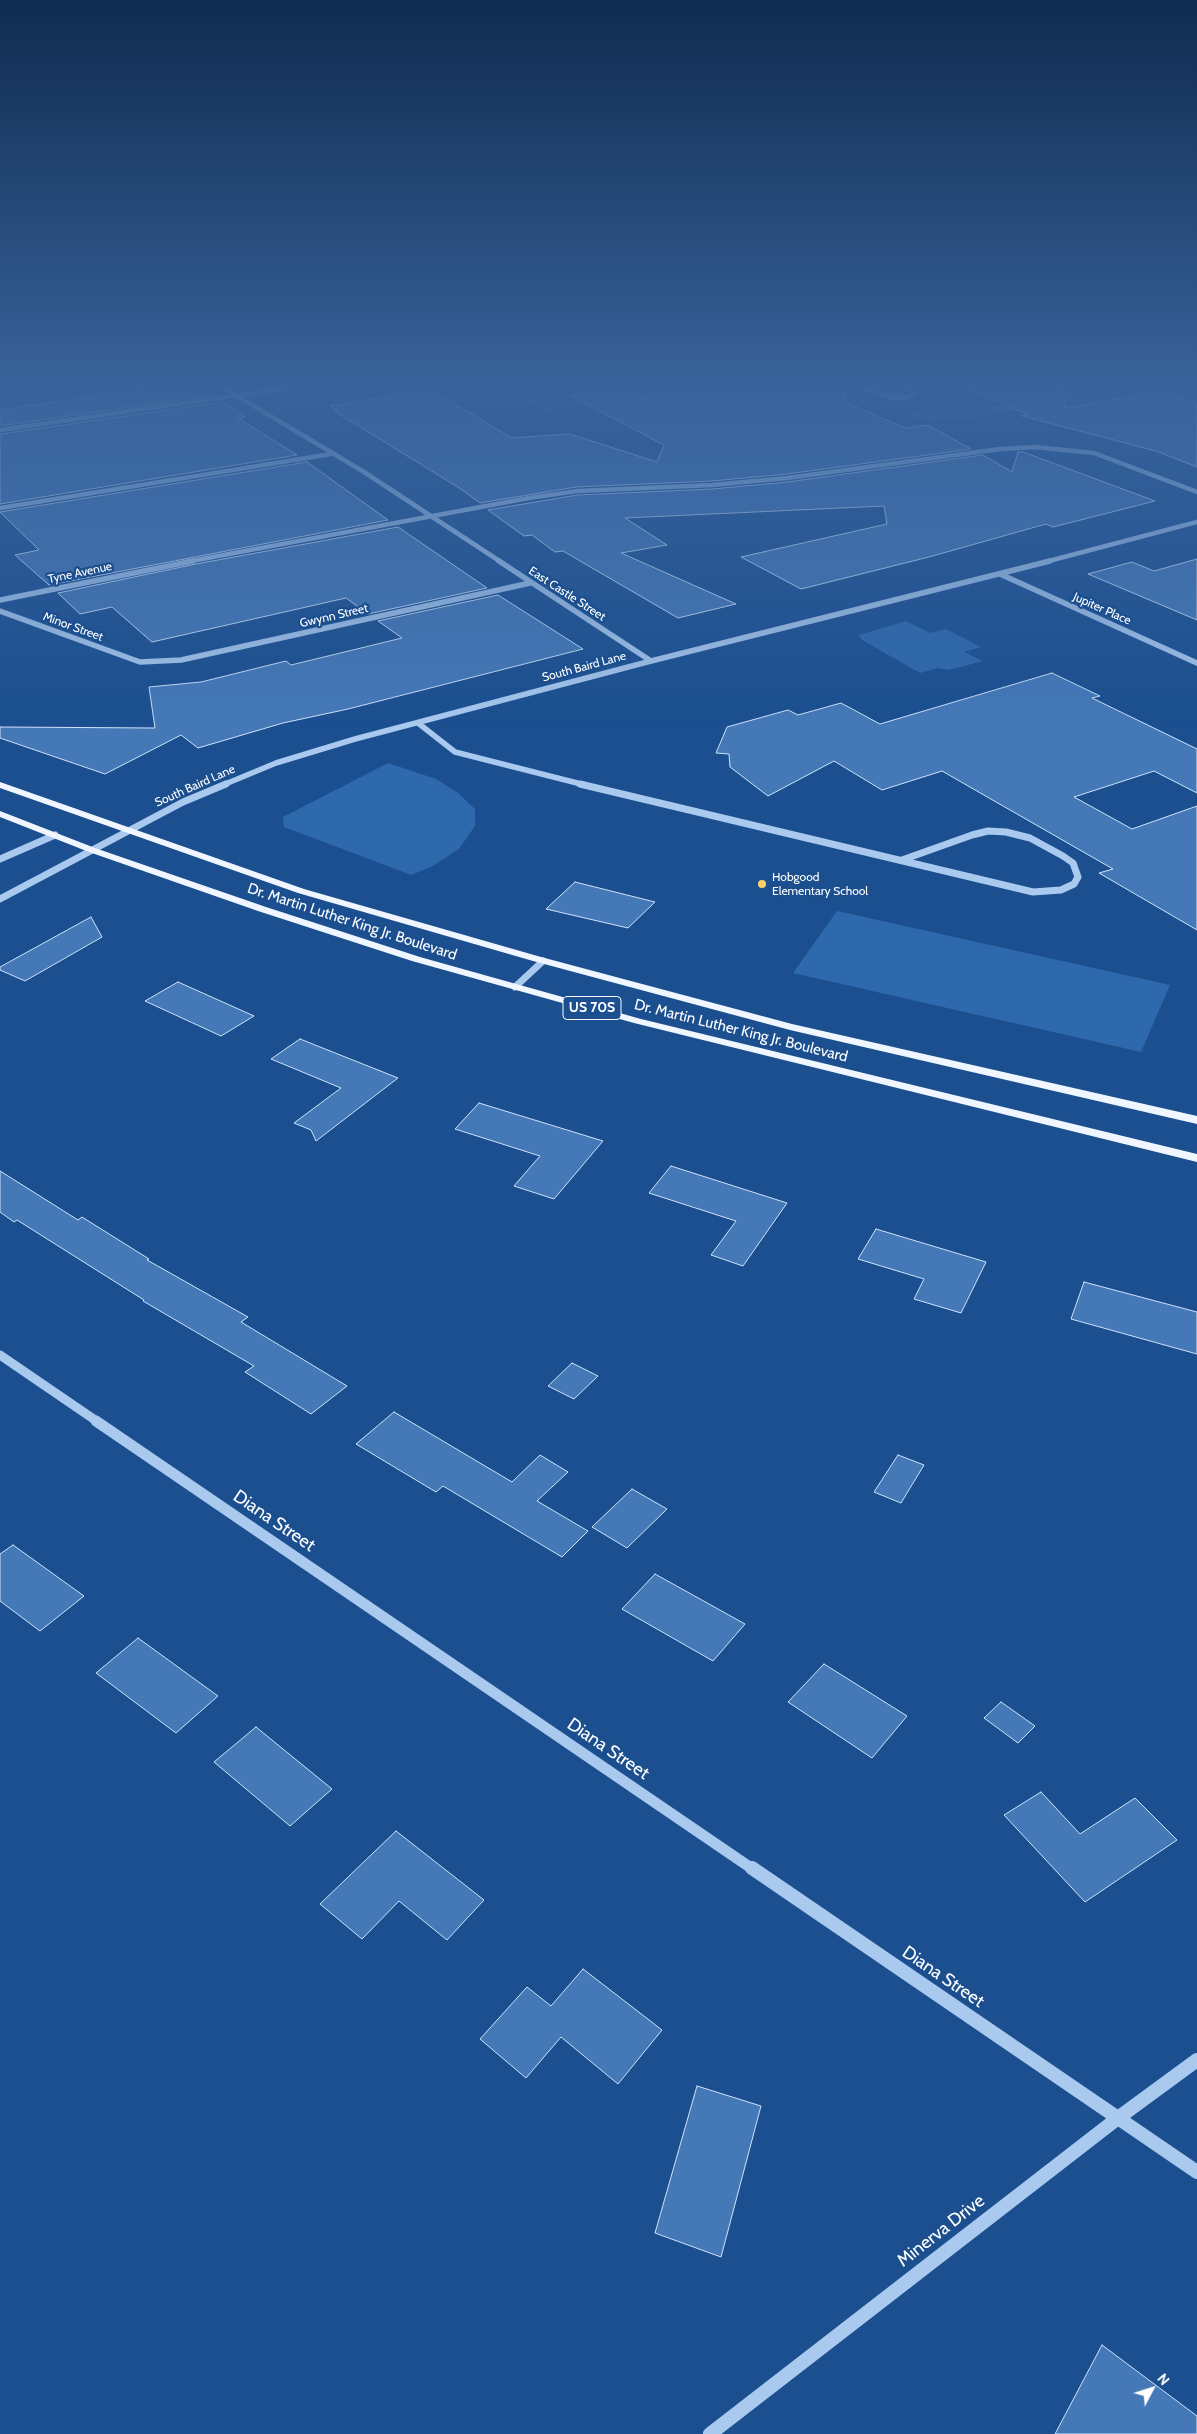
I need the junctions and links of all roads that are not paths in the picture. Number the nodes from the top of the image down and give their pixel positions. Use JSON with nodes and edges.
{"nodes":[{"id":1,"x":58,"y":499,"type":"edge"},
{"id":2,"x":405,"y":499,"type":"edge"},
{"id":3,"x":526,"y":499,"type":"edge"},
{"id":4,"x":0,"y":508,"type":"edge"},
{"id":5,"x":434,"y":517,"type":"junction"},
{"id":6,"x":1197,"y":522,"type":"edge"},
{"id":7,"x":1000,"y":574,"type":"junction"},
{"id":8,"x":530,"y":583,"type":"junction"},
{"id":9,"x":0,"y":600,"type":"edge"},
{"id":10,"x":0,"y":611,"type":"edge"},
{"id":11,"x":651,"y":661,"type":"junction"},
{"id":12,"x":140,"y":662,"type":"joint"},
{"id":13,"x":1197,"y":663,"type":"edge"},
{"id":14,"x":418,"y":723,"type":"junction"},
{"id":15,"x":0,"y":785,"type":"edge"},
{"id":16,"x":0,"y":814,"type":"edge"},
{"id":17,"x":127,"y":831,"type":"junction"},
{"id":18,"x":55,"y":836,"type":"junction"},
{"id":19,"x":92,"y":850,"type":"junction"},
{"id":20,"x":0,"y":858,"type":"edge"},
{"id":21,"x":902,"y":860,"type":"junction"},
{"id":22,"x":0,"y":899,"type":"edge"},
{"id":23,"x":543,"y":961,"type":"junction"},
{"id":24,"x":515,"y":987,"type":"junction"},
{"id":25,"x":1197,"y":1120,"type":"edge"},
{"id":26,"x":1197,"y":1158,"type":"edge"},
{"id":27,"x":0,"y":1355,"type":"edge"},
{"id":28,"x":1197,"y":2060,"type":"edge"},
{"id":29,"x":1118,"y":2118,"type":"junction"},
{"id":30,"x":1197,"y":2172,"type":"edge"},
{"id":31,"x":710,"y":2434,"type":"edge"}],
"edges":[{"from":1,"to":4,"type":"street"},
{"from":2,"to":5,"type":"street","name":"East Castle Street"},
{"from":3,"to":5,"type":"street","name":"Tyne Avenue"},
{"from":5,"to":8,"type":"street","name":"East Castle Street"},
{"from":5,"to":9,"type":"street","name":"Tyne Avenue"},
{"from":6,"to":7,"type":"street","name":"South Baird Lane"},
{"from":7,"to":11,"type":"street","name":"South Baird Lane"},
{"from":7,"to":13,"type":"street","name":"Jupiter Place"},
{"from":8,"to":11,"type":"street","name":"East Castle Street"},
{"from":8,"to":12,"type":"street","name":"Gwynn Street"},
{"from":10,"to":12,"type":"street","name":"Minor Street"},
{"from":11,"to":14,"type":"street","name":"South Baird Lane"},
{"from":14,"to":17,"type":"street","name":"South Baird Lane"},
{"from":14,"to":21,"type":"street"},
{"from":15,"to":17,"type":"main road","name":"Dr. Martin Luther King Jr. Boulevard","number":"US 70S"},
{"from":16,"to":18,"type":"main road","name":"Dr. Martin Luther King Jr. Boulevard","number":"US 70S"},
{"from":17,"to":19,"type":"street","name":"South Baird Lane"},
{"from":17,"to":23,"type":"main road","name":"Dr. Martin Luther King Jr. Boulevard","number":"US 70S"},
{"from":18,"to":19,"type":"main road","name":"Dr. Martin Luther King Jr. Boulevard","number":"US 70S"},
{"from":18,"to":20,"type":"street"},
{"from":19,"to":22,"type":"street","name":"South Baird Lane"},
{"from":19,"to":24,"type":"main road","name":"Dr. Martin Luther King Jr. Boulevard","number":"US 70S"},
{"from":21,"to":21,"type":"street"},
{"from":23,"to":24,"type":"street"},
{"from":23,"to":25,"type":"main road","name":"Dr. Martin Luther King Jr. Boulevard","number":"US 70S"},
{"from":24,"to":26,"type":"main road","name":"Dr. Martin Luther King Jr. Boulevard","number":"US 70S"},
{"from":27,"to":29,"type":"street","name":"Diana Street"},
{"from":28,"to":29,"type":"street","name":"Minerva Drive"},
{"from":29,"to":30,"type":"street","name":"Diana Street"},
{"from":29,"to":31,"type":"street","name":"Minerva Drive"}]}
